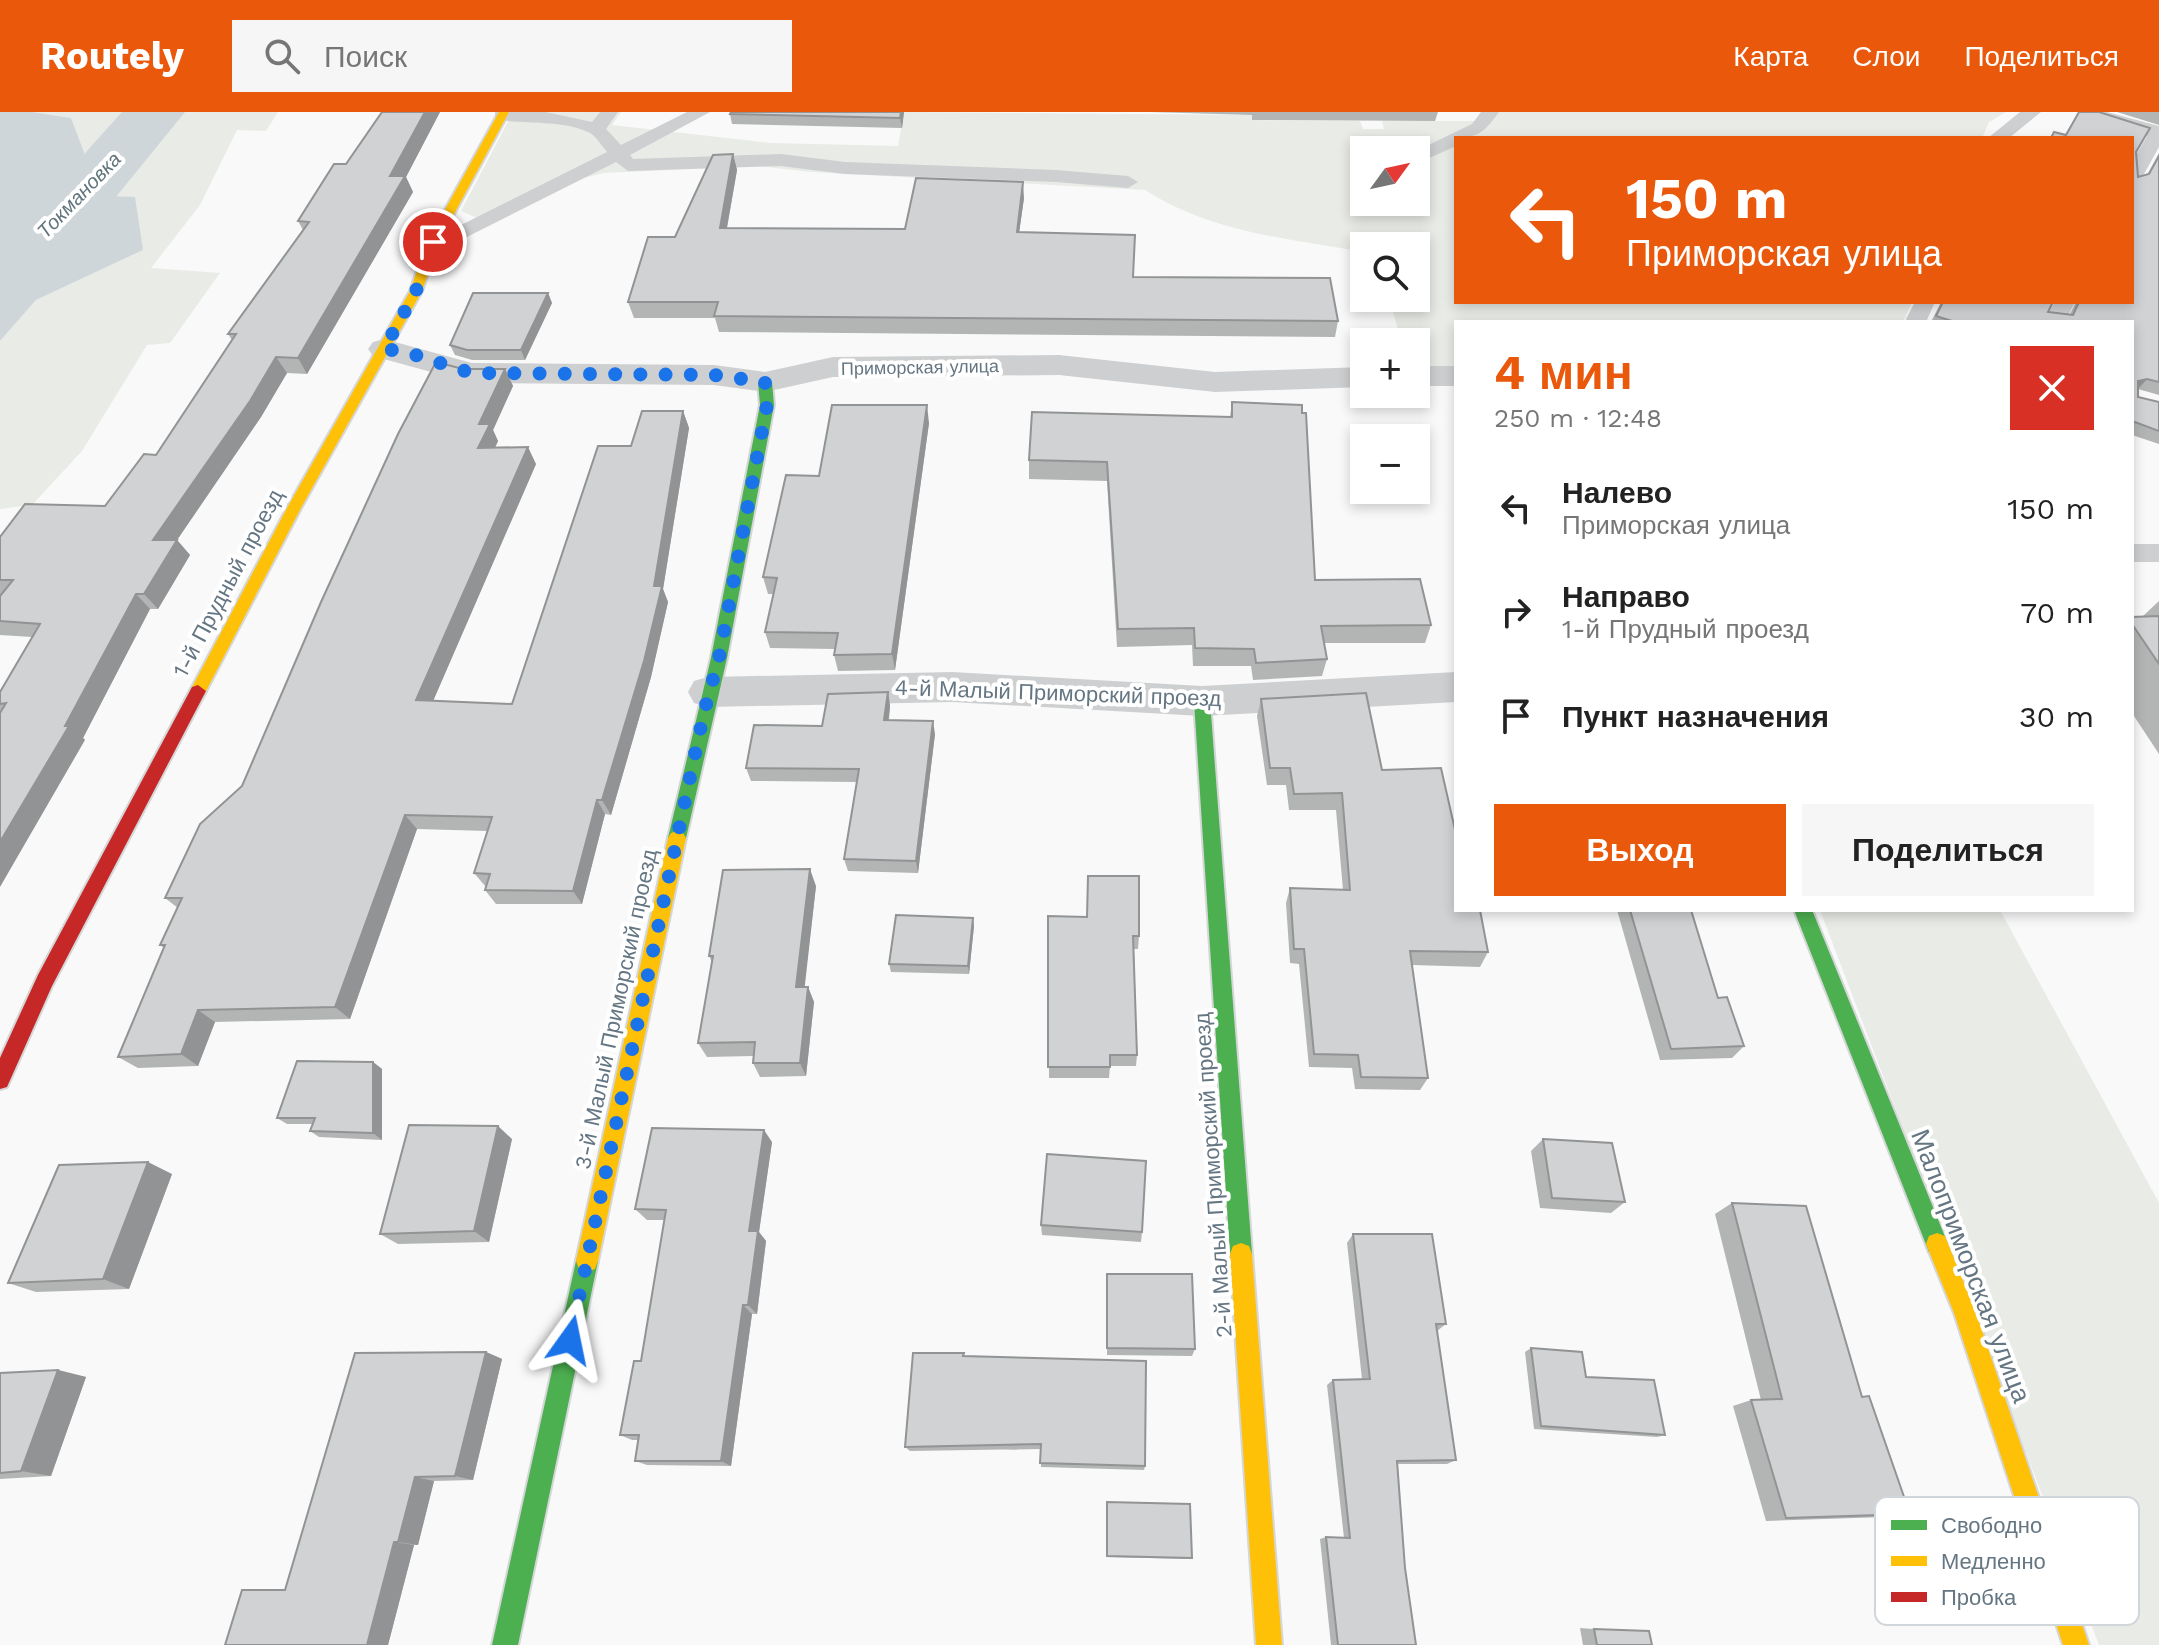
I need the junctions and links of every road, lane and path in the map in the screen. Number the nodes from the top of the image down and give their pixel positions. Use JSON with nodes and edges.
{"nodes":[{"id":1,"x":609,"y":112,"type":"edge"},
{"id":2,"x":701,"y":112,"type":"edge"},
{"id":3,"x":1490,"y":112,"type":"edge"},
{"id":4,"x":2032,"y":112,"type":"edge"},
{"id":5,"x":2088,"y":112,"type":"edge"},
{"id":6,"x":503,"y":113,"type":"edge"},
{"id":7,"x":597,"y":129,"type":"junction"},
{"id":8,"x":2158,"y":132,"type":"edge"},
{"id":9,"x":1461,"y":136,"type":"edge"},
{"id":10,"x":2000,"y":136,"type":"edge"},
{"id":11,"x":1454,"y":139,"type":"edge"},
{"id":12,"x":1430,"y":151,"type":"edge"},
{"id":13,"x":618,"y":153,"type":"junction"},
{"id":14,"x":2134,"y":175,"type":"edge"},
{"id":15,"x":1128,"y":182,"type":"dead end"},
{"id":16,"x":433,"y":242,"type":"junction"},
{"id":17,"x":384,"y":349,"type":"junction"},
{"id":18,"x":1430,"y":376,"type":"edge"},
{"id":19,"x":1454,"y":376,"type":"edge"},
{"id":20,"x":1350,"y":377,"type":"edge"},
{"id":21,"x":765,"y":382,"type":"junction"},
{"id":22,"x":2134,"y":553,"type":"edge"},
{"id":23,"x":2159,"y":553,"type":"edge"},
{"id":24,"x":1454,"y":687,"type":"edge"},
{"id":25,"x":708,"y":692,"type":"junction"},
{"id":26,"x":1202,"y":701,"type":"junction"},
{"id":27,"x":1804,"y":912,"type":"edge"},
{"id":28,"x":0,"y":1080,"type":"edge"},
{"id":29,"x":2027,"y":1497,"type":"edge"},
{"id":30,"x":2069,"y":1625,"type":"edge"},
{"id":31,"x":505,"y":1645,"type":"edge"},
{"id":32,"x":1269,"y":1645,"type":"edge"},
{"id":33,"x":2076,"y":1645,"type":"edge"}],
"edges":[{"from":1,"to":7,"type":"lane"},
{"from":2,"to":13,"type":"lane"},
{"from":3,"to":9,"type":"lane"},
{"from":4,"to":10,"type":"lane"},
{"from":5,"to":8,"type":"lane"},
{"from":6,"to":7,"type":"lane"},
{"from":6,"to":16,"type":"street","name":"1-й Прудный проезд"},
{"from":7,"to":13,"type":"lane"},
{"from":8,"to":14,"type":"lane"},
{"from":11,"to":12,"type":"lane"},
{"from":13,"to":15,"type":"lane"},
{"from":13,"to":16,"type":"lane"},
{"from":16,"to":17,"type":"street","name":"1-й Прудный проезд"},
{"from":17,"to":21,"type":"street","name":"Приморская улица"},
{"from":17,"to":28,"type":"street","name":"1-й Прудный проезд"},
{"from":18,"to":19,"type":"street"},
{"from":20,"to":21,"type":"street","name":"Приморская улица"},
{"from":21,"to":25,"type":"street","name":"3-й Малый Приморский проезд"},
{"from":22,"to":23,"type":"lane"},
{"from":24,"to":26,"type":"street","name":"4-й Малый Приморский проезд"},
{"from":25,"to":26,"type":"street","name":"4-й Малый Приморский проезд"},
{"from":25,"to":31,"type":"street","name":"3-й Малый Приморский проезд"},
{"from":26,"to":32,"type":"street","name":"2-й Малый Приморский проезд"},
{"from":27,"to":29,"type":"street","name":"Малоприморская улица"},
{"from":30,"to":33,"type":"street","name":"Малоприморская улица"}]}
